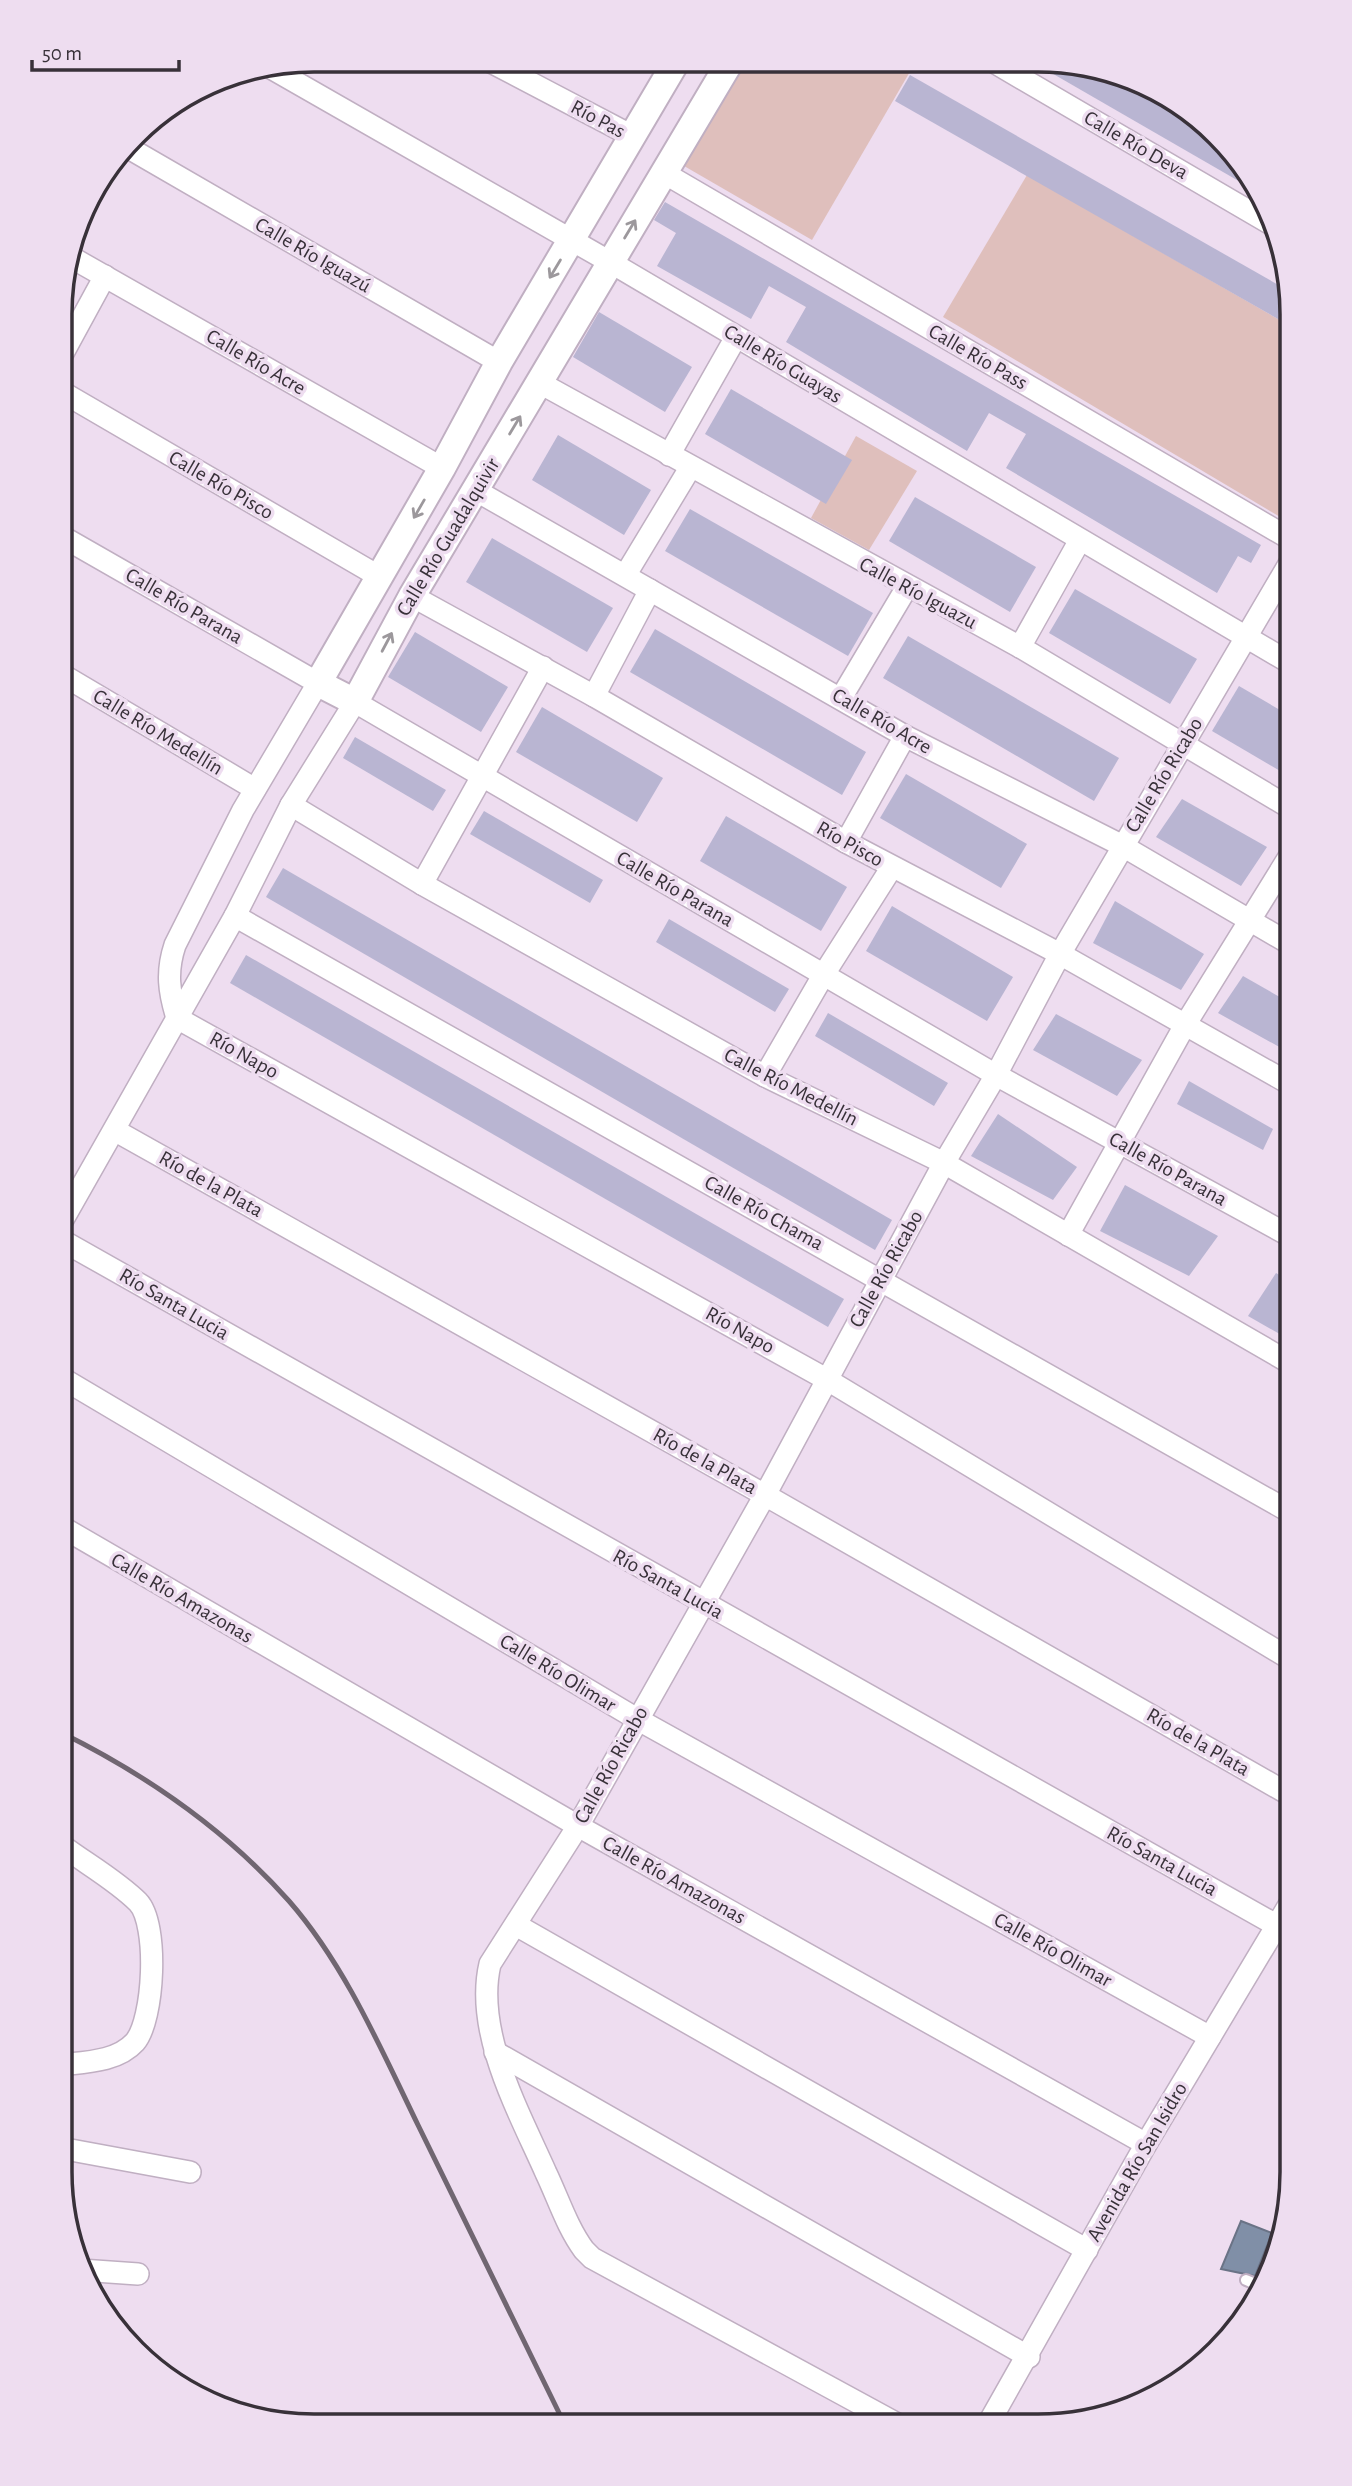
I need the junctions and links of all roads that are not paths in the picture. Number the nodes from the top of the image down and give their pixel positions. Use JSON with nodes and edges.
{"nodes":[{"id":1,"x":510,"y":72,"type":"edge"},
{"id":2,"x":670,"y":72,"type":"edge"},
{"id":3,"x":724,"y":72,"type":"edge"},
{"id":4,"x":1011,"y":72,"type":"edge"},
{"id":5,"x":282,"y":74,"type":"edge"},
{"id":6,"x":634,"y":137,"type":"junction"},
{"id":7,"x":135,"y":152,"type":"edge"},
{"id":8,"x":664,"y":173,"type":"junction"},
{"id":9,"x":1259,"y":217,"type":"edge"},
{"id":10,"x":572,"y":241,"type":"junction"},
{"id":11,"x":78,"y":261,"type":"edge"},
{"id":12,"x":610,"y":262,"type":"junction"},
{"id":13,"x":105,"y":276,"type":"junction"},
{"id":14,"x":72,"y":337,"type":"edge"},
{"id":15,"x":736,"y":337,"type":"junction"},
{"id":16,"x":499,"y":362,"type":"junction"},
{"id":17,"x":540,"y":383,"type":"junction"},
{"id":18,"x":72,"y":398,"type":"edge"},
{"id":19,"x":668,"y":455,"type":"junction"},
{"id":20,"x":442,"y":468,"type":"junction"},
{"id":21,"x":690,"y":468,"type":"junction"},
{"id":22,"x":475,"y":490,"type":"junction"},
{"id":23,"x":1280,"y":533,"type":"edge"},
{"id":24,"x":1080,"y":540,"type":"junction"},
{"id":25,"x":72,"y":542,"type":"edge"},
{"id":26,"x":626,"y":574,"type":"junction"},
{"id":27,"x":380,"y":577,"type":"junction"},
{"id":28,"x":1280,"y":579,"type":"edge"},
{"id":29,"x":906,"y":587,"type":"junction"},
{"id":30,"x":650,"y":590,"type":"junction"},
{"id":31,"x":412,"y":596,"type":"junction"},
{"id":32,"x":1246,"y":637,"type":"junction"},
{"id":33,"x":1020,"y":647,"type":"junction"},
{"id":34,"x":1280,"y":657,"type":"edge"},
{"id":35,"x":543,"y":667,"type":"junction"},
{"id":36,"x":72,"y":681,"type":"edge"},
{"id":37,"x":318,"y":683,"type":"junction"},
{"id":38,"x":594,"y":696,"type":"junction"},
{"id":39,"x":841,"y":698,"type":"junction"},
{"id":40,"x":355,"y":702,"type":"junction"},
{"id":41,"x":905,"y":736,"type":"junction"},
{"id":42,"x":1183,"y":743,"type":"junction"},
{"id":43,"x":481,"y":779,"type":"junction"},
{"id":44,"x":255,"y":789,"type":"junction"},
{"id":45,"x":1280,"y":802,"type":"edge"},
{"id":46,"x":291,"y":805,"type":"junction"},
{"id":47,"x":846,"y":842,"type":"junction"},
{"id":48,"x":1121,"y":845,"type":"junction"},
{"id":49,"x":892,"y":867,"type":"junction"},
{"id":50,"x":1280,"y":872,"type":"edge"},
{"id":51,"x":422,"y":884,"type":"junction"},
{"id":52,"x":235,"y":916,"type":"junction"},
{"id":53,"x":1250,"y":921,"type":"junction"},
{"id":54,"x":1280,"y":938,"type":"edge"},
{"id":55,"x":1059,"y":954,"type":"junction"},
{"id":56,"x":824,"y":974,"type":"junction"},
{"id":57,"x":177,"y":1018,"type":"junction"},
{"id":58,"x":1185,"y":1025,"type":"junction"},
{"id":59,"x":996,"y":1075,"type":"junction"},
{"id":60,"x":765,"y":1076,"type":"junction"},
{"id":61,"x":1280,"y":1078,"type":"edge"},
{"id":62,"x":116,"y":1131,"type":"junction"},
{"id":63,"x":1118,"y":1141,"type":"junction"},
{"id":64,"x":944,"y":1163,"type":"junction"},
{"id":65,"x":72,"y":1205,"type":"edge"},
{"id":66,"x":1280,"y":1230,"type":"edge"},
{"id":67,"x":1068,"y":1235,"type":"junction"},
{"id":68,"x":72,"y":1246,"type":"edge"},
{"id":69,"x":883,"y":1280,"type":"junction"},
{"id":70,"x":1280,"y":1357,"type":"edge"},
{"id":71,"x":827,"y":1379,"type":"junction"},
{"id":72,"x":72,"y":1384,"type":"edge"},
{"id":73,"x":765,"y":1495,"type":"junction"},
{"id":74,"x":1280,"y":1506,"type":"edge"},
{"id":75,"x":72,"y":1533,"type":"edge"},
{"id":76,"x":703,"y":1604,"type":"junction"},
{"id":77,"x":1280,"y":1653,"type":"edge"},
{"id":78,"x":636,"y":1719,"type":"junction"},
{"id":79,"x":1280,"y":1789,"type":"edge"},
{"id":80,"x":578,"y":1826,"type":"junction"},
{"id":81,"x":72,"y":1853,"type":"edge"},
{"id":82,"x":1280,"y":1918,"type":"edge"},
{"id":83,"x":1276,"y":1924,"type":"junction"},
{"id":84,"x":516,"y":1925,"type":"junction"},
{"id":85,"x":1210,"y":2037,"type":"junction"},
{"id":86,"x":495,"y":2052,"type":"junction"},
{"id":87,"x":72,"y":2064,"type":"edge"},
{"id":88,"x":1146,"y":2144,"type":"junction"},
{"id":89,"x":72,"y":2150,"type":"edge"},
{"id":90,"x":190,"y":2172,"type":"dead end"},
{"id":91,"x":1087,"y":2250,"type":"junction"},
{"id":92,"x":93,"y":2271,"type":"edge"},
{"id":93,"x":138,"y":2274,"type":"dead end"},
{"id":94,"x":1246,"y":2280,"type":"dead end"},
{"id":95,"x":1253,"y":2283,"type":"edge"},
{"id":96,"x":1029,"y":2357,"type":"junction"},
{"id":97,"x":879,"y":2414,"type":"edge"},
{"id":98,"x":994,"y":2414,"type":"edge"}],
"edges":[{"from":1,"to":6,"type":"street","name":"Río Pas"},
{"from":2,"to":6,"type":"street","name":"Calle Río Guadalquivir"},
{"from":3,"to":8,"type":"street","name":"Calle Río Guadalquivir"},
{"from":4,"to":9,"type":"street","name":"Calle Río Deva"},
{"from":5,"to":10,"type":"street","name":"Calle Río Guayas"},
{"from":6,"to":10,"type":"street","name":"Calle Río Guadalquivir"},
{"from":7,"to":16,"type":"street","name":"Calle Río Iguazú"},
{"from":12,"to":8,"type":"street","name":"Calle Río Guadalquivir","one_way":true},
{"from":8,"to":23,"type":"street","name":"Calle Río Pass"},
{"from":10,"to":12,"type":"street","name":"Calle Río Guayas"},
{"from":10,"to":16,"type":"street","name":"Calle Río Guadalquivir","one_way":true},
{"from":11,"to":13,"type":"street","name":"Calle Río Acre"},
{"from":12,"to":15,"type":"street","name":"Calle Río Guayas"},
{"from":12,"to":17,"type":"street","name":"Calle Río Guadalquivir"},
{"from":13,"to":14,"type":"street"},
{"from":13,"to":20,"type":"street","name":"Calle Río Acre"},
{"from":15,"to":19,"type":"street"},
{"from":15,"to":24,"type":"street","name":"Calle Río Guayas"},
{"from":16,"to":20,"type":"street","name":"Calle Río Guadalquivir"},
{"from":17,"to":19,"type":"street","name":"Calle Río Iguazu"},
{"from":22,"to":17,"type":"street","name":"Calle Río Guadalquivir","one_way":true},
{"from":18,"to":27,"type":"street","name":"Calle Río Pisco"},
{"from":19,"to":21,"type":"street","name":"Calle Río Iguazu"},
{"from":20,"to":27,"type":"street","name":"Calle Río Guadalquivir","one_way":true},
{"from":21,"to":26,"type":"street"},
{"from":21,"to":29,"type":"street","name":"Calle Río Iguazu"},
{"from":22,"to":26,"type":"street","name":"Calle Río Acre"},
{"from":22,"to":31,"type":"street","name":"Calle Río Guadalquivir"},
{"from":24,"to":32,"type":"street","name":"Calle Río Guayas"},
{"from":24,"to":33,"type":"street"},
{"from":25,"to":37,"type":"street","name":"Calle Río Parana"},
{"from":26,"to":30,"type":"street","name":"Calle Río Acre"},
{"from":27,"to":37,"type":"street","name":"Calle Río Guadalquivir"},
{"from":28,"to":32,"type":"street","name":"Calle Río Ricabo"},
{"from":29,"to":33,"type":"street","name":"Calle Río Iguazu"},
{"from":29,"to":39,"type":"street"},
{"from":30,"to":38,"type":"street"},
{"from":30,"to":39,"type":"street","name":"Calle Río Acre"},
{"from":31,"to":35,"type":"street","name":"Río Pisco"},
{"from":40,"to":31,"type":"street","name":"Calle Río Guadalquivir","one_way":true},
{"from":32,"to":34,"type":"street","name":"Calle Río Guayas"},
{"from":32,"to":42,"type":"street","name":"Calle Río Ricabo"},
{"from":33,"to":42,"type":"street","name":"Calle Río Iguazu"},
{"from":35,"to":38,"type":"street","name":"Río Pisco"},
{"from":35,"to":43,"type":"street"},
{"from":36,"to":44,"type":"street","name":"Calle Río Medellín"},
{"from":37,"to":40,"type":"street","name":"Calle Río Parana"},
{"from":37,"to":44,"type":"street","name":"Calle Río Guadalquivir"},
{"from":38,"to":47,"type":"street","name":"Río Pisco"},
{"from":39,"to":41,"type":"street","name":"Calle Río Acre"},
{"from":40,"to":43,"type":"street","name":"Calle Río Parana"},
{"from":40,"to":46,"type":"street","name":"Calle Río Guadalquivir"},
{"from":41,"to":47,"type":"street"},
{"from":41,"to":48,"type":"street","name":"Calle Río Acre"},
{"from":42,"to":45,"type":"street","name":"Calle Río Iguazu"},
{"from":42,"to":48,"type":"street","name":"Calle Río Ricabo"},
{"from":43,"to":51,"type":"street"},
{"from":43,"to":56,"type":"street","name":"Calle Río Parana"},
{"from":44,"to":57,"type":"street","name":"Calle Río Guadalquivir"},
{"from":46,"to":51,"type":"street","name":"Calle Río Medellín"},
{"from":46,"to":52,"type":"street","name":"Calle Río Guadalquivir"},
{"from":47,"to":49,"type":"street","name":"Río Pisco"},
{"from":48,"to":53,"type":"street","name":"Calle Río Acre"},
{"from":48,"to":55,"type":"street","name":"Calle Río Ricabo"},
{"from":49,"to":55,"type":"street","name":"Río Pisco"},
{"from":49,"to":56,"type":"street"},
{"from":50,"to":53,"type":"street"},
{"from":51,"to":60,"type":"street","name":"Calle Río Medellín"},
{"from":52,"to":57,"type":"street","name":"Calle Río Guadalquivir"},
{"from":52,"to":69,"type":"street","name":"Calle Río Chama"},
{"from":53,"to":54,"type":"street","name":"Calle Río Acre"},
{"from":53,"to":58,"type":"street"},
{"from":55,"to":58,"type":"street","name":"Río Pisco"},
{"from":55,"to":59,"type":"street","name":"Calle Río Ricabo"},
{"from":56,"to":59,"type":"street","name":"Calle Río Parana"},
{"from":56,"to":60,"type":"street"},
{"from":57,"to":62,"type":"street","name":"Calle Río Guadalquivir"},
{"from":57,"to":71,"type":"street","name":"Río Napo"},
{"from":58,"to":61,"type":"street","name":"Río Pisco"},
{"from":58,"to":63,"type":"street"},
{"from":59,"to":63,"type":"street","name":"Calle Río Parana"},
{"from":59,"to":64,"type":"street","name":"Calle Río Ricabo"},
{"from":60,"to":64,"type":"street","name":"Calle Río Medellín"},
{"from":62,"to":65,"type":"street","name":"Calle Río Guadalquivir"},
{"from":62,"to":73,"type":"street","name":"Río de la Plata"},
{"from":63,"to":66,"type":"street","name":"Calle Río Parana"},
{"from":63,"to":67,"type":"street"},
{"from":64,"to":67,"type":"street","name":"Calle Río Medellín"},
{"from":64,"to":69,"type":"street","name":"Calle Río Ricabo"},
{"from":67,"to":70,"type":"street","name":"Calle Río Medellín"},
{"from":68,"to":76,"type":"street","name":"Río Santa Lucia"},
{"from":69,"to":71,"type":"street","name":"Calle Río Ricabo"},
{"from":69,"to":74,"type":"street","name":"Calle Río Chama"},
{"from":71,"to":73,"type":"street","name":"Calle Río Ricabo"},
{"from":71,"to":77,"type":"street","name":"Río Napo"},
{"from":72,"to":78,"type":"street","name":"Calle Río Olimar"},
{"from":73,"to":76,"type":"street","name":"Calle Río Ricabo"},
{"from":73,"to":79,"type":"street","name":"Río de la Plata"},
{"from":75,"to":80,"type":"street","name":"Calle Río Amazonas"},
{"from":76,"to":78,"type":"street","name":"Calle Río Ricabo"},
{"from":76,"to":83,"type":"street","name":"Río Santa Lucia"},
{"from":78,"to":80,"type":"street","name":"Calle Río Ricabo"},
{"from":78,"to":85,"type":"street","name":"Calle Río Olimar"},
{"from":80,"to":84,"type":"street","name":"Calle Río Ricabo"},
{"from":80,"to":88,"type":"street","name":"Calle Río Amazonas"},
{"from":81,"to":87,"type":"street"},
{"from":82,"to":83,"type":"street","name":"Avenida Río San Isidro"},
{"from":83,"to":85,"type":"street","name":"Avenida Río San Isidro"},
{"from":84,"to":86,"type":"street","name":"Calle Río Ricabo"},
{"from":84,"to":91,"type":"street"},
{"from":85,"to":88,"type":"street","name":"Avenida Río San Isidro"},
{"from":86,"to":96,"type":"street"},
{"from":86,"to":97,"type":"street"},
{"from":88,"to":91,"type":"street","name":"Avenida Río San Isidro"},
{"from":89,"to":90,"type":"street"},
{"from":91,"to":96,"type":"street","name":"Avenida Río San Isidro"},
{"from":92,"to":93,"type":"street"},
{"from":94,"to":95,"type":"lane"},
{"from":96,"to":98,"type":"street","name":"Avenida Río San Isidro"}]}
